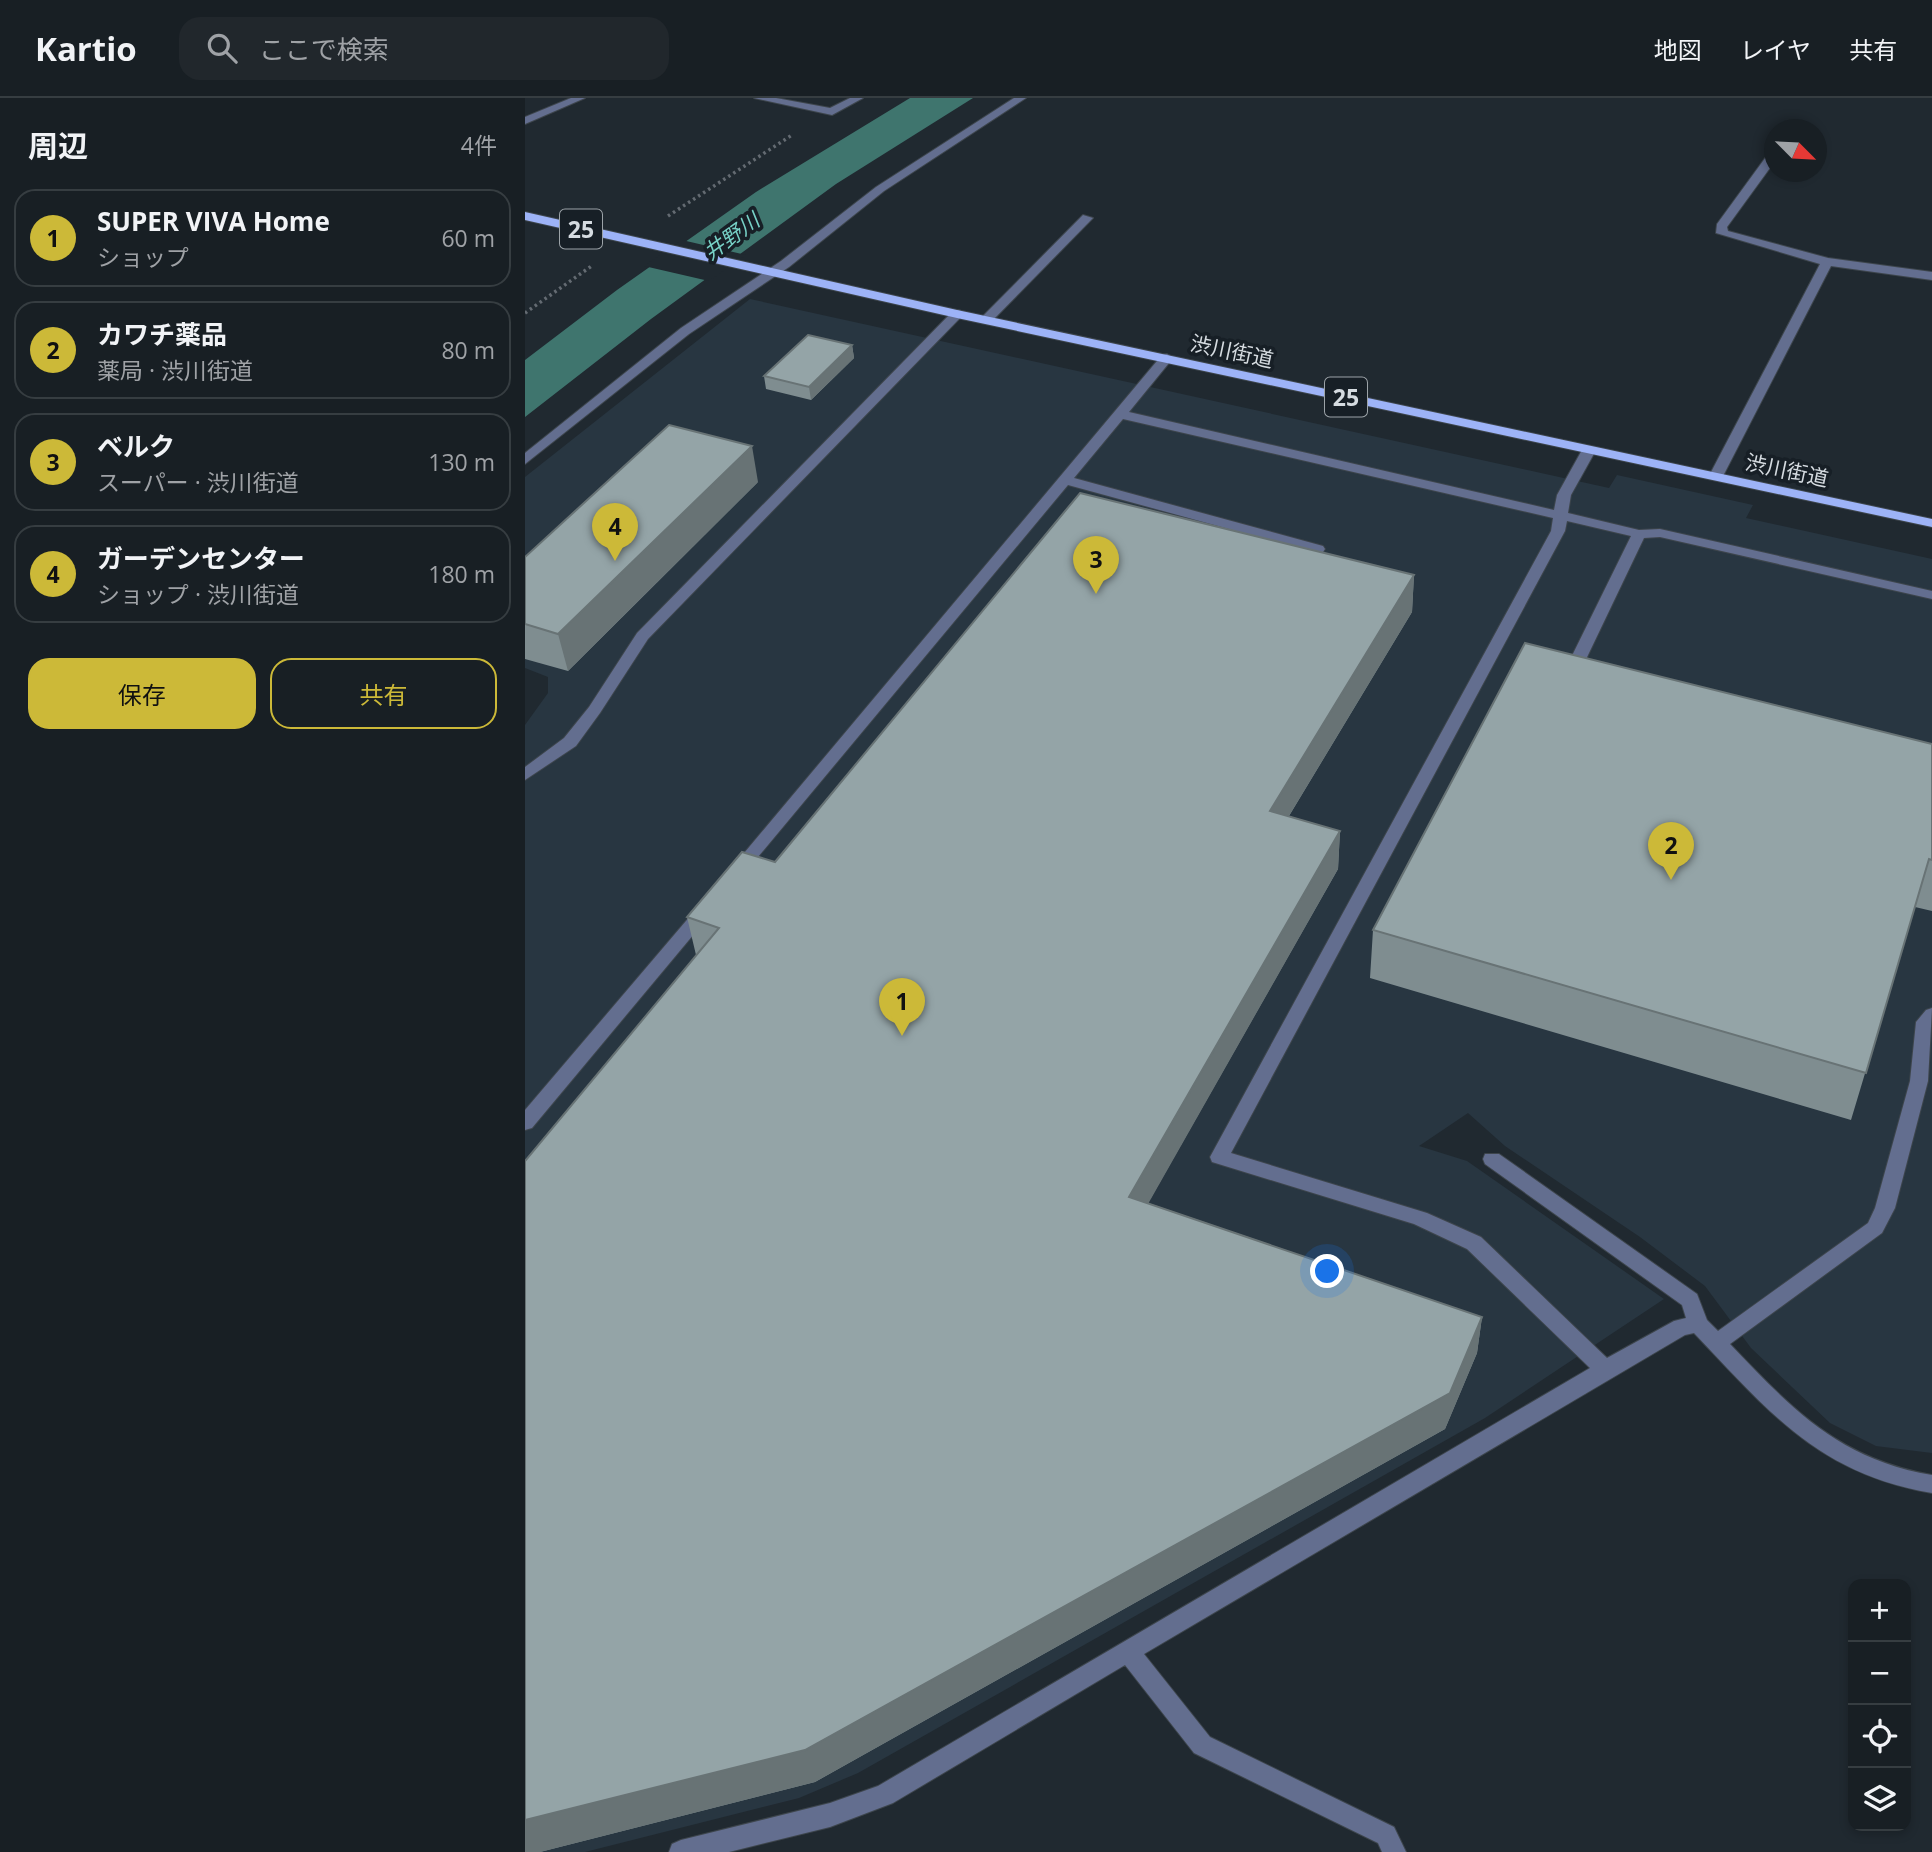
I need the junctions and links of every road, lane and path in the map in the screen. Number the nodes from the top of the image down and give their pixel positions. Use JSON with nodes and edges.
{"nodes":[{"id":1,"x":580,"y":98,"type":"edge"},
{"id":2,"x":759,"y":98,"type":"edge"},
{"id":3,"x":858,"y":98,"type":"edge"},
{"id":4,"x":1021,"y":98,"type":"edge"},
{"id":5,"x":832,"y":112,"type":"junction"},
{"id":6,"x":525,"y":121,"type":"edge"},
{"id":7,"x":1764,"y":167,"type":"edge"},
{"id":8,"x":525,"y":216,"type":"edge"},
{"id":9,"x":666,"y":218,"type":"dead end"},
{"id":10,"x":1087,"y":218,"type":"dead end"},
{"id":11,"x":599,"y":260,"type":"dead end"},
{"id":12,"x":1828,"y":262,"type":"junction"},
{"id":13,"x":766,"y":272,"type":"junction"},
{"id":14,"x":1932,"y":276,"type":"edge"},
{"id":15,"x":525,"y":313,"type":"edge"},
{"id":16,"x":957,"y":314,"type":"junction"},
{"id":17,"x":986,"y":320,"type":"junction"},
{"id":18,"x":1167,"y":359,"type":"junction"},
{"id":19,"x":1121,"y":414,"type":"junction"},
{"id":20,"x":1589,"y":450,"type":"junction"},
{"id":21,"x":525,"y":460,"type":"edge"},
{"id":22,"x":1716,"y":476,"type":"junction"},
{"id":23,"x":1066,"y":480,"type":"junction"},
{"id":24,"x":1559,"y":515,"type":"junction"},
{"id":25,"x":1932,"y":523,"type":"edge"},
{"id":26,"x":1639,"y":534,"type":"junction"},
{"id":27,"x":1318,"y":549,"type":"edge"},
{"id":28,"x":1932,"y":595,"type":"edge"},
{"id":29,"x":1578,"y":686,"type":"edge"},
{"id":30,"x":525,"y":775,"type":"edge"},
{"id":31,"x":728,"y":882,"type":"edge"},
{"id":32,"x":710,"y":903,"type":"edge"},
{"id":33,"x":1932,"y":1015,"type":"edge"},
{"id":34,"x":525,"y":1123,"type":"edge"},
{"id":35,"x":1492,"y":1159,"type":"dead end"},
{"id":36,"x":1698,"y":1324,"type":"junction"},
{"id":37,"x":1717,"y":1343,"type":"junction"},
{"id":38,"x":1605,"y":1369,"type":"junction"},
{"id":39,"x":1932,"y":1484,"type":"edge"},
{"id":40,"x":1127,"y":1650,"type":"junction"},
{"id":41,"x":681,"y":1852,"type":"edge"},
{"id":42,"x":1394,"y":1852,"type":"edge"}],
"edges":[{"from":1,"to":6,"type":"street"},
{"from":2,"to":5,"type":"street"},
{"from":3,"to":5,"type":"street"},
{"from":4,"to":13,"type":"street"},
{"from":5,"to":9,"type":"path"},
{"from":7,"to":12,"type":"street"},
{"from":8,"to":13,"type":"main road","name":"渋川街道","number":"25"},
{"from":10,"to":17,"type":"street"},
{"from":11,"to":15,"type":"path"},
{"from":12,"to":14,"type":"street"},
{"from":12,"to":22,"type":"street"},
{"from":13,"to":16,"type":"main road","name":"渋川街道","number":"25"},
{"from":13,"to":21,"type":"street"},
{"from":16,"to":17,"type":"main road","name":"渋川街道","number":"25"},
{"from":16,"to":30,"type":"street"},
{"from":17,"to":18,"type":"main road","name":"渋川街道","number":"25"},
{"from":18,"to":19,"type":"street"},
{"from":18,"to":20,"type":"main road","name":"渋川街道","number":"25"},
{"from":19,"to":23,"type":"street"},
{"from":19,"to":24,"type":"street"},
{"from":20,"to":22,"type":"main road","name":"渋川街道","number":"25"},
{"from":20,"to":24,"type":"street"},
{"from":22,"to":25,"type":"main road","name":"渋川街道","number":"25"},
{"from":23,"to":27,"type":"street"},
{"from":23,"to":31,"type":"street"},
{"from":24,"to":26,"type":"street"},
{"from":24,"to":38,"type":"street"},
{"from":26,"to":28,"type":"street"},
{"from":26,"to":29,"type":"street"},
{"from":32,"to":34,"type":"street"},
{"from":33,"to":37,"type":"street"},
{"from":35,"to":36,"type":"street"},
{"from":36,"to":37,"type":"street"},
{"from":36,"to":38,"type":"street"},
{"from":37,"to":39,"type":"street"},
{"from":38,"to":40,"type":"street"},
{"from":40,"to":41,"type":"street"},
{"from":40,"to":42,"type":"street"}]}
